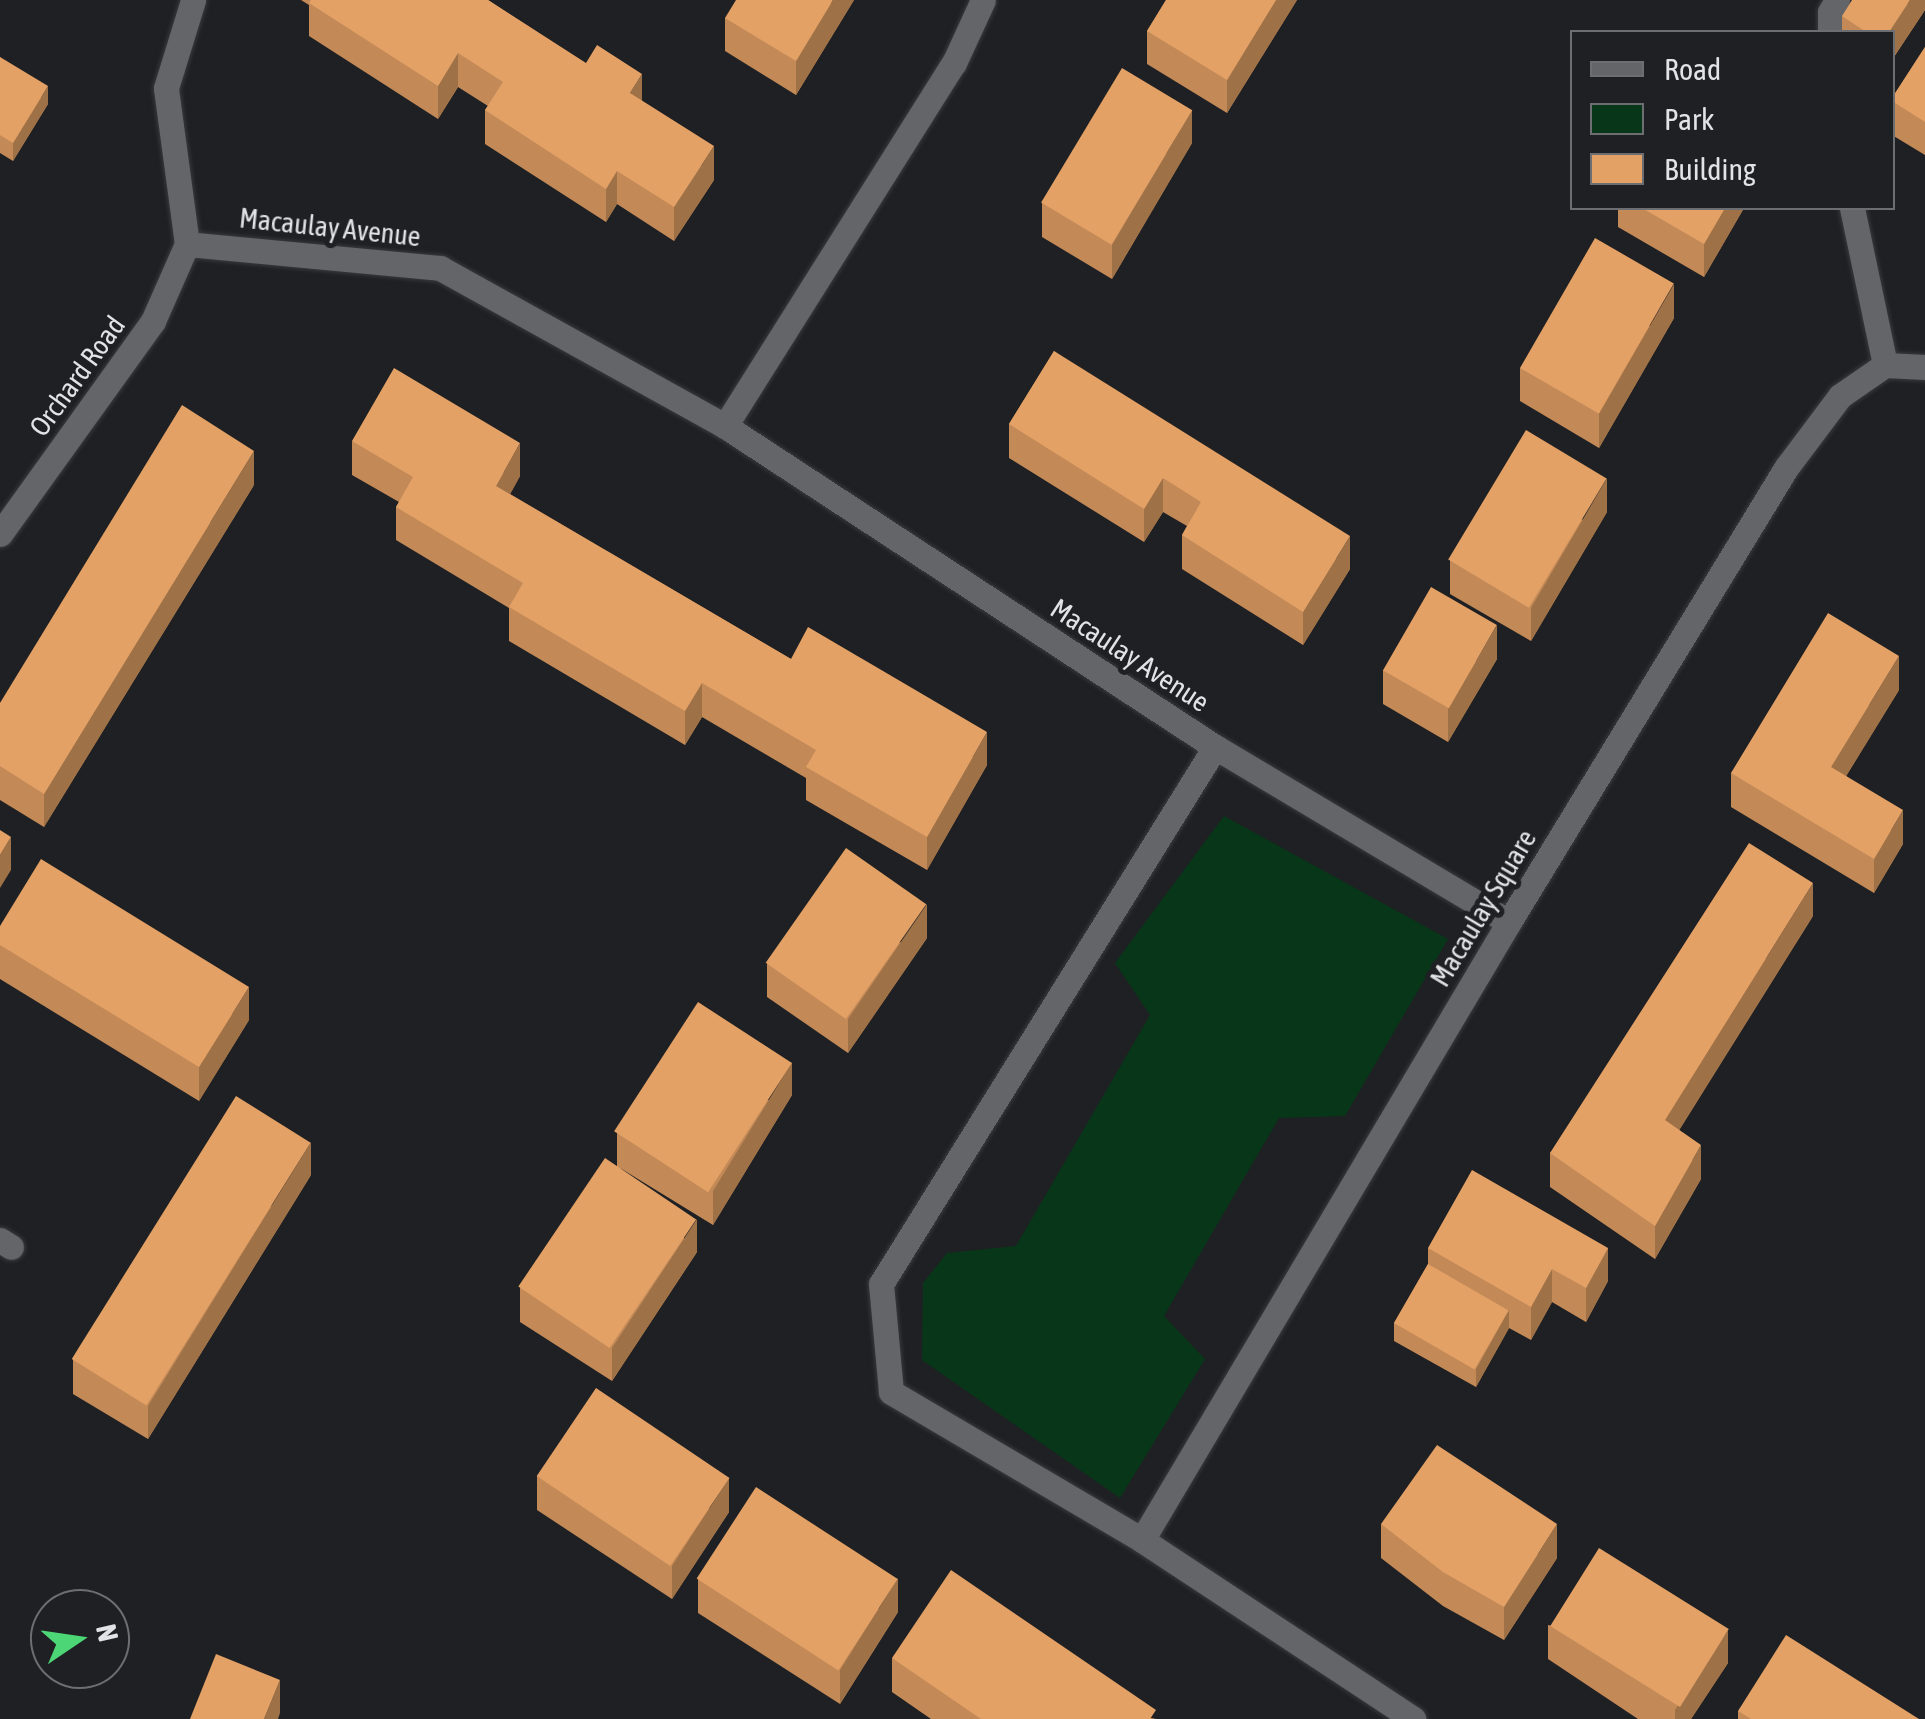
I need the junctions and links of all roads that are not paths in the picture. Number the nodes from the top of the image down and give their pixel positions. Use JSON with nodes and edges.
{"nodes":[{"id":1,"x":192,"y":0,"type":"edge"},
{"id":2,"x":983,"y":0,"type":"edge"},
{"id":3,"x":1837,"y":0,"type":"edge"},
{"id":4,"x":1830,"y":30,"type":"edge"},
{"id":5,"x":1852,"y":210,"type":"edge"},
{"id":6,"x":187,"y":244,"type":"junction"},
{"id":7,"x":1886,"y":365,"type":"junction"},
{"id":8,"x":1925,"y":366,"type":"edge"},
{"id":9,"x":726,"y":426,"type":"junction"},
{"id":10,"x":0,"y":534,"type":"edge"},
{"id":11,"x":1214,"y":746,"type":"junction"},
{"id":12,"x":1508,"y":922,"type":"junction"},
{"id":13,"x":1142,"y":1540,"type":"junction"},
{"id":14,"x":1413,"y":1719,"type":"edge"}],
"edges":[{"from":1,"to":6,"type":"street"},
{"from":2,"to":9,"type":"street"},
{"from":3,"to":4,"type":"street"},
{"from":5,"to":7,"type":"street"},
{"from":6,"to":9,"type":"street","name":"Macaulay Avenue"},
{"from":6,"to":10,"type":"street","name":"Orchard Road"},
{"from":7,"to":8,"type":"street"},
{"from":7,"to":12,"type":"street","name":"Macaulay Square"},
{"from":9,"to":11,"type":"street","name":"Macaulay Avenue"},
{"from":11,"to":12,"type":"street","name":"Macaulay Avenue"},
{"from":11,"to":13,"type":"street"},
{"from":12,"to":13,"type":"street","name":"Macaulay Square"},
{"from":13,"to":14,"type":"street"}]}
